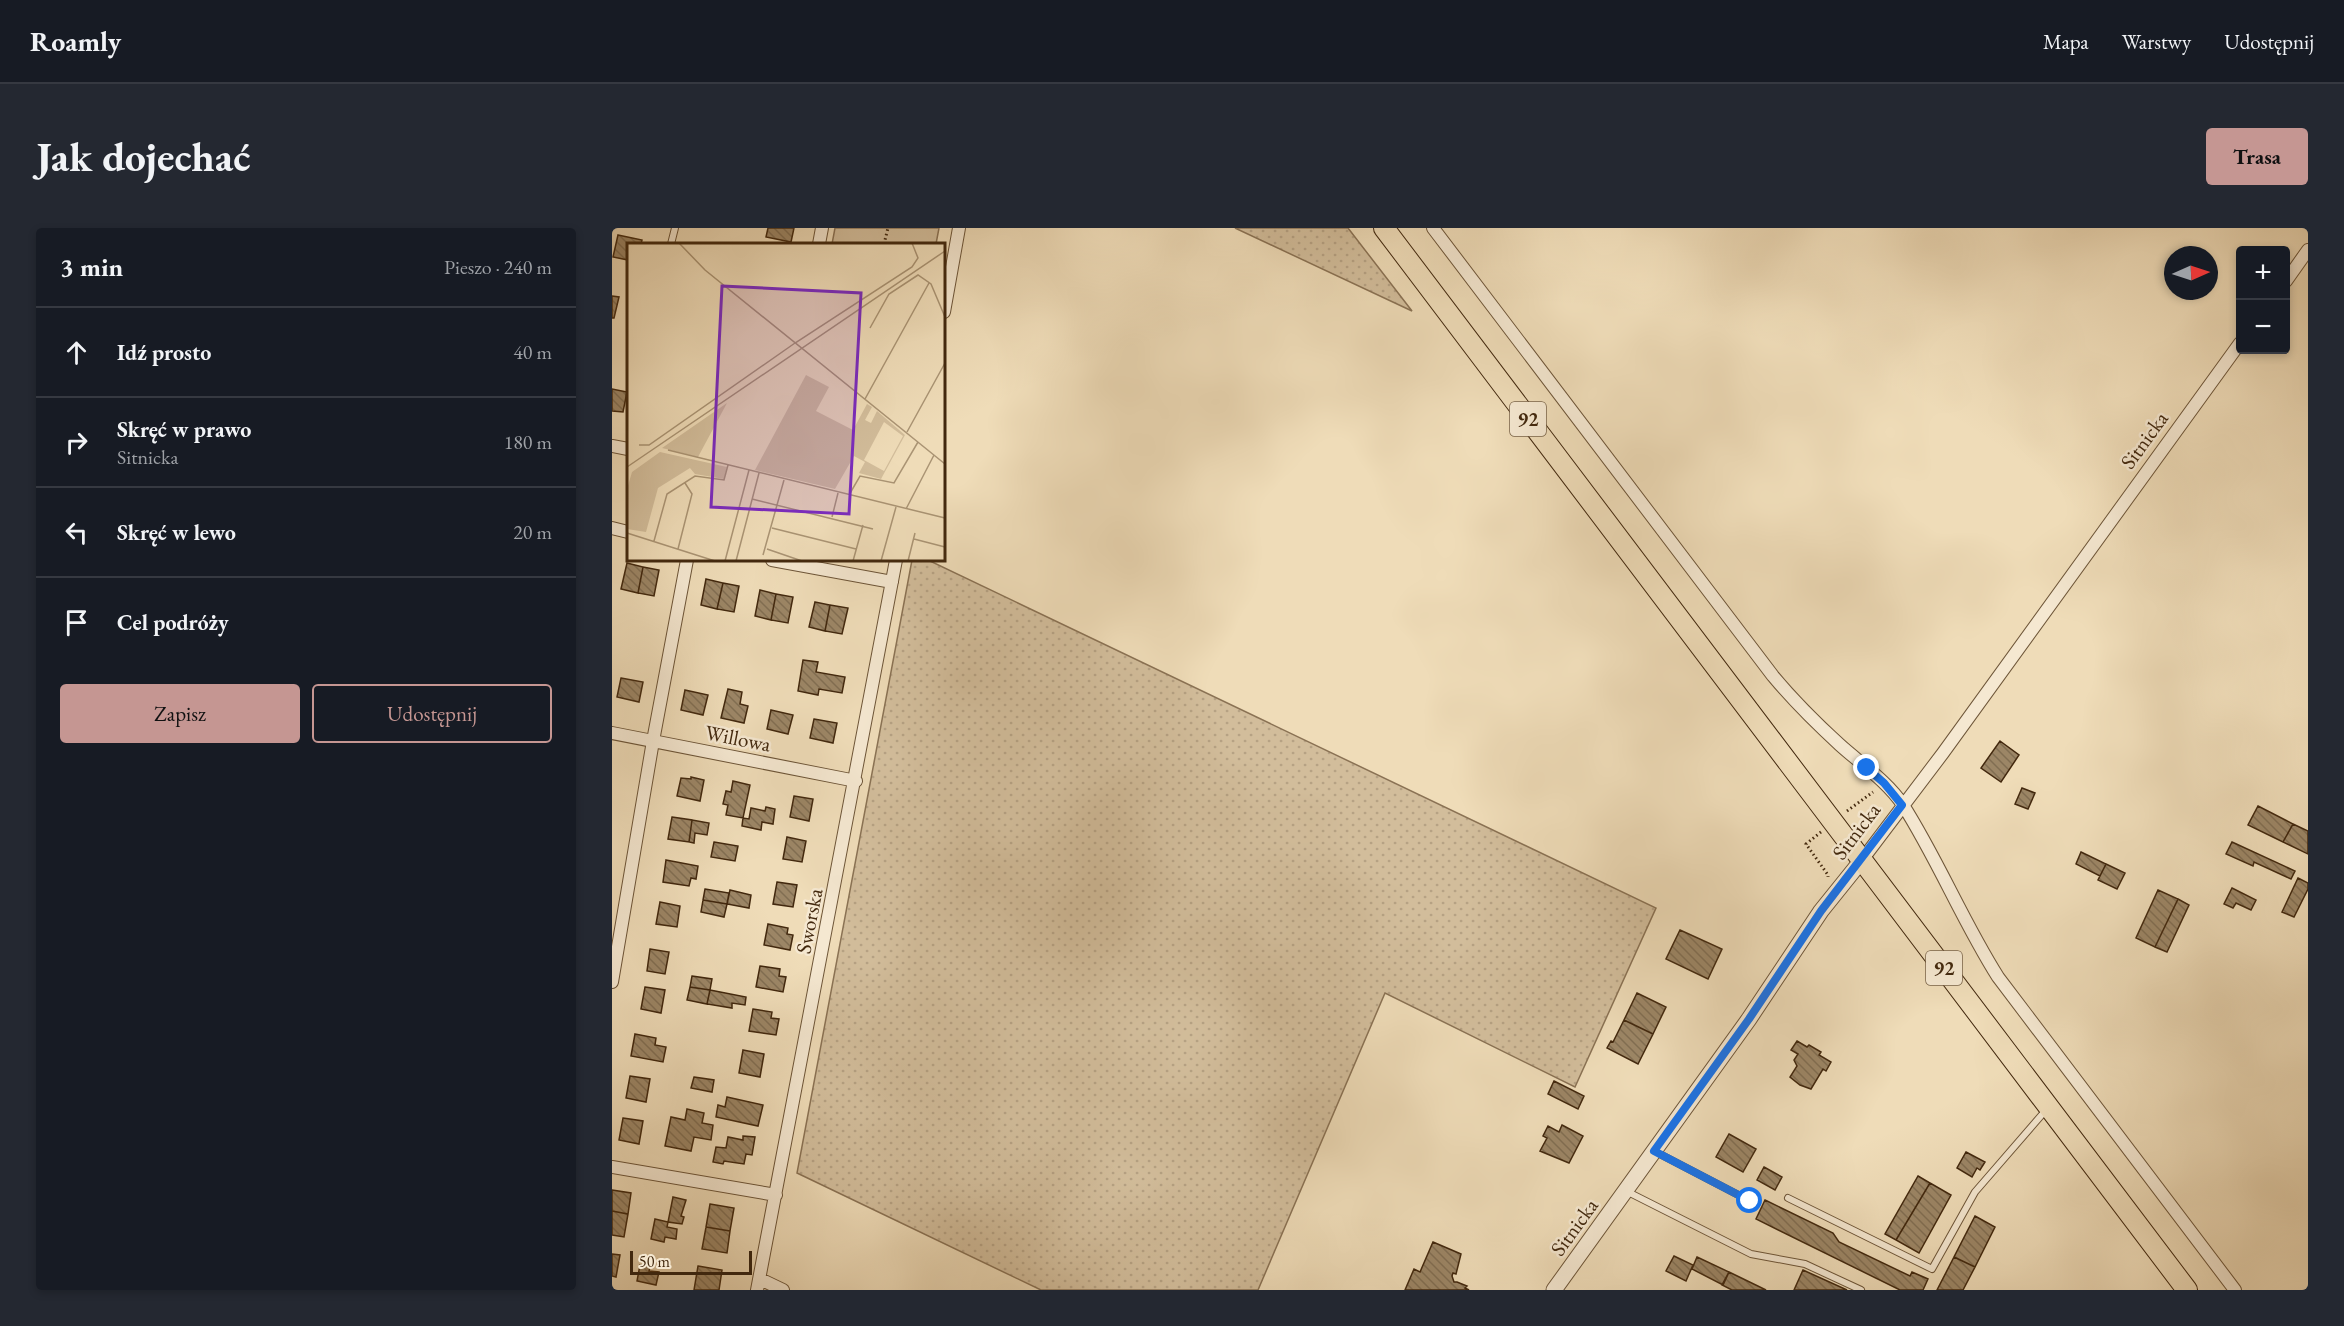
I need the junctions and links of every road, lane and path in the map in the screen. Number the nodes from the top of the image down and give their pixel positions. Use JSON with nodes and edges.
{"nodes":[{"id":1,"x":675,"y":228,"type":"edge"},
{"id":2,"x":822,"y":228,"type":"edge"},
{"id":3,"x":888,"y":228,"type":"edge"},
{"id":4,"x":959,"y":228,"type":"edge"},
{"id":5,"x":1384,"y":228,"type":"edge"},
{"id":6,"x":1432,"y":228,"type":"edge"},
{"id":7,"x":671,"y":243,"type":"edge"},
{"id":8,"x":819,"y":243,"type":"edge"},
{"id":9,"x":884,"y":243,"type":"edge"},
{"id":10,"x":2308,"y":250,"type":"edge"},
{"id":11,"x":2290,"y":275,"type":"edge"},
{"id":12,"x":945,"y":306,"type":"edge"},
{"id":13,"x":2236,"y":350,"type":"edge"},
{"id":14,"x":612,"y":446,"type":"edge"},
{"id":15,"x":627,"y":449,"type":"edge"},
{"id":16,"x":612,"y":528,"type":"edge"},
{"id":17,"x":627,"y":532,"type":"edge"},
{"id":18,"x":687,"y":561,"type":"edge"},
{"id":19,"x":777,"y":561,"type":"edge"},
{"id":20,"x":897,"y":561,"type":"edge"},
{"id":21,"x":892,"y":582,"type":"junction"},
{"id":22,"x":612,"y":733,"type":"edge"},
{"id":23,"x":653,"y":741,"type":"junction"},
{"id":24,"x":856,"y":781,"type":"junction"},
{"id":25,"x":1884,"y":783,"type":"junction"},
{"id":26,"x":1902,"y":805,"type":"junction"},
{"id":27,"x":1845,"y":813,"type":"dead end"},
{"id":28,"x":1822,"y":831,"type":"dead end"},
{"id":29,"x":1862,"y":860,"type":"junction"},
{"id":30,"x":1827,"y":878,"type":"dead end"},
{"id":31,"x":612,"y":982,"type":"edge"},
{"id":32,"x":2049,"y":1106,"type":"junction"},
{"id":33,"x":1654,"y":1151,"type":"junction"},
{"id":34,"x":612,"y":1167,"type":"edge"},
{"id":35,"x":1626,"y":1191,"type":"junction"},
{"id":36,"x":776,"y":1195,"type":"junction"},
{"id":37,"x":1788,"y":1198,"type":"dead end"},
{"id":38,"x":1750,"y":1201,"type":"dead end"},
{"id":39,"x":759,"y":1284,"type":"edge"},
{"id":40,"x":783,"y":1290,"type":"edge"},
{"id":41,"x":1554,"y":1290,"type":"edge"},
{"id":42,"x":1861,"y":1290,"type":"edge"},
{"id":43,"x":2187,"y":1290,"type":"edge"},
{"id":44,"x":2235,"y":1290,"type":"edge"}],
"edges":[{"from":1,"to":7,"type":"lane"},
{"from":2,"to":8,"type":"street"},
{"from":3,"to":9,"type":"path"},
{"from":4,"to":12,"type":"street"},
{"from":5,"to":29,"type":"main road","number":"92"},
{"from":6,"to":25,"type":"street"},
{"from":10,"to":11,"type":"street"},
{"from":13,"to":26,"type":"street","name":"Sitnicka"},
{"from":14,"to":15,"type":"street"},
{"from":16,"to":17,"type":"street"},
{"from":18,"to":23,"type":"street"},
{"from":19,"to":21,"type":"street"},
{"from":20,"to":21,"type":"street","name":"Sworska"},
{"from":21,"to":24,"type":"street","name":"Sworska"},
{"from":22,"to":23,"type":"street","name":"Willowa"},
{"from":23,"to":24,"type":"street","name":"Willowa"},
{"from":23,"to":31,"type":"street"},
{"from":24,"to":36,"type":"street","name":"Sworska"},
{"from":25,"to":26,"type":"street"},
{"from":25,"to":27,"type":"path"},
{"from":26,"to":29,"type":"street","name":"Sitnicka"},
{"from":26,"to":44,"type":"street"},
{"from":28,"to":30,"type":"path"},
{"from":29,"to":32,"type":"main road","number":"92"},
{"from":29,"to":33,"type":"street","name":"Sitnicka"},
{"from":32,"to":37,"type":"lane"},
{"from":32,"to":43,"type":"main road","number":"92"},
{"from":33,"to":35,"type":"street","name":"Sitnicka"},
{"from":33,"to":38,"type":"lane"},
{"from":34,"to":36,"type":"street"},
{"from":35,"to":41,"type":"street","name":"Sitnicka"},
{"from":35,"to":42,"type":"lane"},
{"from":36,"to":39,"type":"street","name":"Sworska"},
{"from":39,"to":40,"type":"street"}]}
